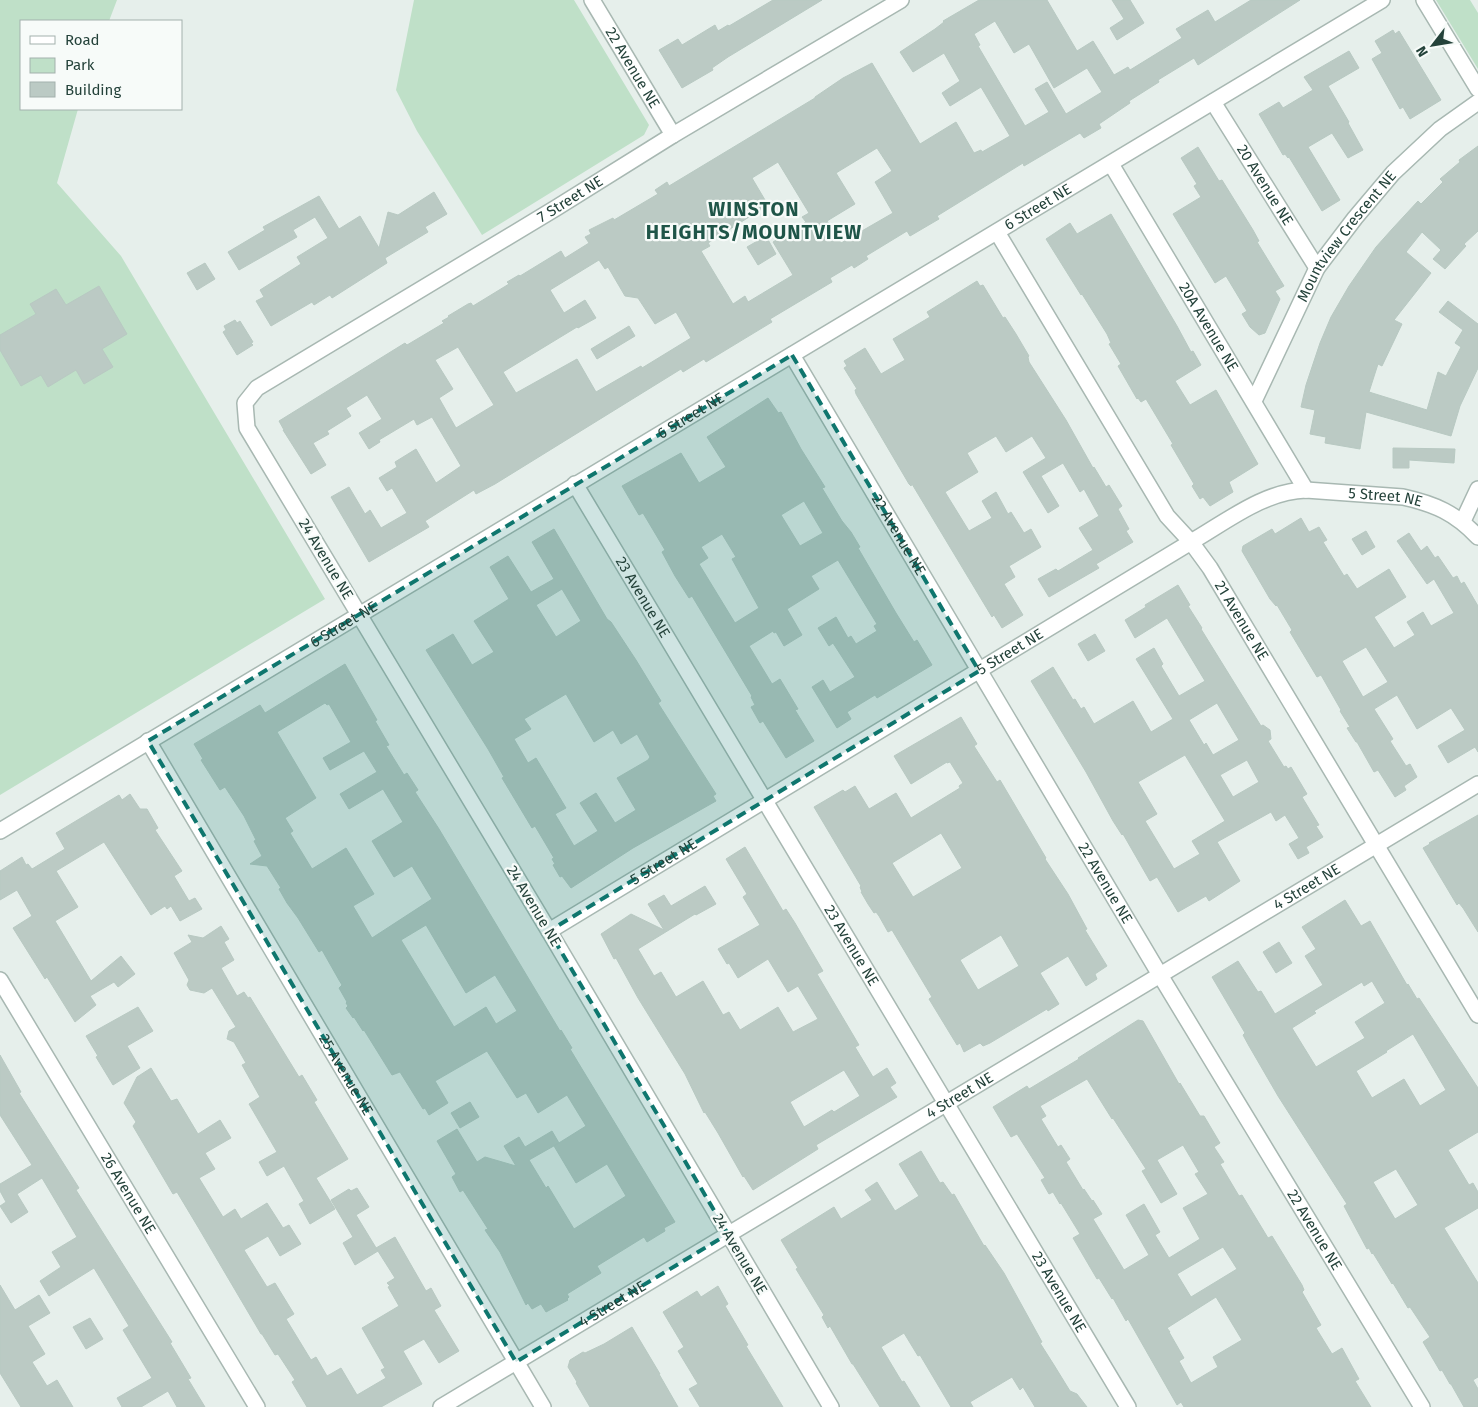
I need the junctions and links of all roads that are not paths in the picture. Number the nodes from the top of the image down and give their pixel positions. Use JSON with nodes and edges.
{"nodes":[{"id":1,"x":592,"y":0,"type":"edge"},
{"id":2,"x":901,"y":0,"type":"edge"},
{"id":3,"x":1382,"y":0,"type":"edge"},
{"id":4,"x":1424,"y":0,"type":"edge"},
{"id":5,"x":1478,"y":90,"type":"edge"},
{"id":6,"x":1213,"y":102,"type":"junction"},
{"id":7,"x":1478,"y":102,"type":"edge"},
{"id":8,"x":673,"y":135,"type":"junction"},
{"id":9,"x":1111,"y":164,"type":"junction"},
{"id":10,"x":996,"y":232,"type":"junction"},
{"id":11,"x":1317,"y":268,"type":"junction"},
{"id":12,"x":792,"y":355,"type":"junction"},
{"id":13,"x":1254,"y":402,"type":"junction"},
{"id":14,"x":245,"y":403,"type":"joint"},
{"id":15,"x":575,"y":484,"type":"junction"},
{"id":16,"x":1478,"y":489,"type":"edge"},
{"id":17,"x":1306,"y":490,"type":"junction"},
{"id":18,"x":1463,"y":521,"type":"junction"},
{"id":19,"x":1478,"y":537,"type":"edge"},
{"id":20,"x":1191,"y":542,"type":"junction"},
{"id":21,"x":360,"y":615,"type":"junction"},
{"id":22,"x":979,"y":671,"type":"junction"},
{"id":23,"x":148,"y":741,"type":"junction"},
{"id":24,"x":1478,"y":784,"type":"edge"},
{"id":25,"x":765,"y":800,"type":"junction"},
{"id":26,"x":0,"y":831,"type":"edge"},
{"id":27,"x":1376,"y":845,"type":"junction"},
{"id":28,"x":549,"y":931,"type":"junction"},
{"id":29,"x":1160,"y":975,"type":"junction"},
{"id":30,"x":0,"y":980,"type":"edge"},
{"id":31,"x":1478,"y":1015,"type":"edge"},
{"id":32,"x":945,"y":1104,"type":"junction"},
{"id":33,"x":728,"y":1234,"type":"junction"},
{"id":34,"x":516,"y":1362,"type":"junction"},
{"id":35,"x":257,"y":1407,"type":"edge"},
{"id":36,"x":441,"y":1407,"type":"edge"},
{"id":37,"x":543,"y":1407,"type":"edge"},
{"id":38,"x":831,"y":1407,"type":"edge"},
{"id":39,"x":1128,"y":1407,"type":"edge"},
{"id":40,"x":1422,"y":1407,"type":"edge"}],
"edges":[{"from":1,"to":8,"type":"street","name":"22 Avenue NE"},
{"from":2,"to":8,"type":"street","name":"7 Street NE"},
{"from":3,"to":6,"type":"street","name":"6 Street NE"},
{"from":4,"to":5,"type":"street"},
{"from":6,"to":9,"type":"street","name":"6 Street NE"},
{"from":6,"to":11,"type":"street","name":"20 Avenue NE"},
{"from":7,"to":11,"type":"street","name":"Mountview Crescent NE"},
{"from":8,"to":14,"type":"street","name":"7 Street NE"},
{"from":9,"to":10,"type":"street","name":"6 Street NE"},
{"from":9,"to":13,"type":"street","name":"20A Avenue NE"},
{"from":10,"to":12,"type":"street","name":"6 Street NE"},
{"from":10,"to":20,"type":"street","name":"21 Avenue NE"},
{"from":11,"to":13,"type":"street","name":"Mountview Crescent NE"},
{"from":12,"to":15,"type":"street","name":"6 Street NE"},
{"from":12,"to":22,"type":"street","name":"22 Avenue NE"},
{"from":13,"to":17,"type":"street","name":"20A Avenue NE"},
{"from":14,"to":21,"type":"street","name":"24 Avenue NE"},
{"from":15,"to":21,"type":"street","name":"6 Street NE"},
{"from":15,"to":25,"type":"street","name":"23 Avenue NE"},
{"from":16,"to":18,"type":"street"},
{"from":17,"to":18,"type":"street","name":"5 Street NE"},
{"from":17,"to":20,"type":"street","name":"5 Street NE"},
{"from":18,"to":19,"type":"street"},
{"from":20,"to":22,"type":"street","name":"5 Street NE"},
{"from":20,"to":27,"type":"street","name":"21 Avenue NE"},
{"from":21,"to":23,"type":"street","name":"6 Street NE"},
{"from":21,"to":28,"type":"street","name":"24 Avenue NE"},
{"from":22,"to":25,"type":"street","name":"5 Street NE"},
{"from":22,"to":29,"type":"street","name":"22 Avenue NE"},
{"from":23,"to":26,"type":"street","name":"6 Street NE"},
{"from":23,"to":34,"type":"street","name":"25 Avenue NE"},
{"from":24,"to":27,"type":"street","name":"4 Street NE"},
{"from":25,"to":28,"type":"street","name":"5 Street NE"},
{"from":25,"to":32,"type":"street","name":"23 Avenue NE"},
{"from":27,"to":29,"type":"street","name":"4 Street NE"},
{"from":27,"to":31,"type":"street","name":"21 Avenue NE"},
{"from":28,"to":33,"type":"street","name":"24 Avenue NE"},
{"from":29,"to":32,"type":"street","name":"4 Street NE"},
{"from":29,"to":40,"type":"street","name":"22 Avenue NE"},
{"from":30,"to":35,"type":"street","name":"26 Avenue NE"},
{"from":32,"to":33,"type":"street","name":"4 Street NE"},
{"from":32,"to":39,"type":"street","name":"23 Avenue NE"},
{"from":33,"to":34,"type":"street","name":"4 Street NE"},
{"from":33,"to":38,"type":"street","name":"24 Avenue NE"},
{"from":34,"to":36,"type":"street","name":"4 Street NE"},
{"from":34,"to":37,"type":"street","name":"25 Avenue NE"}]}
